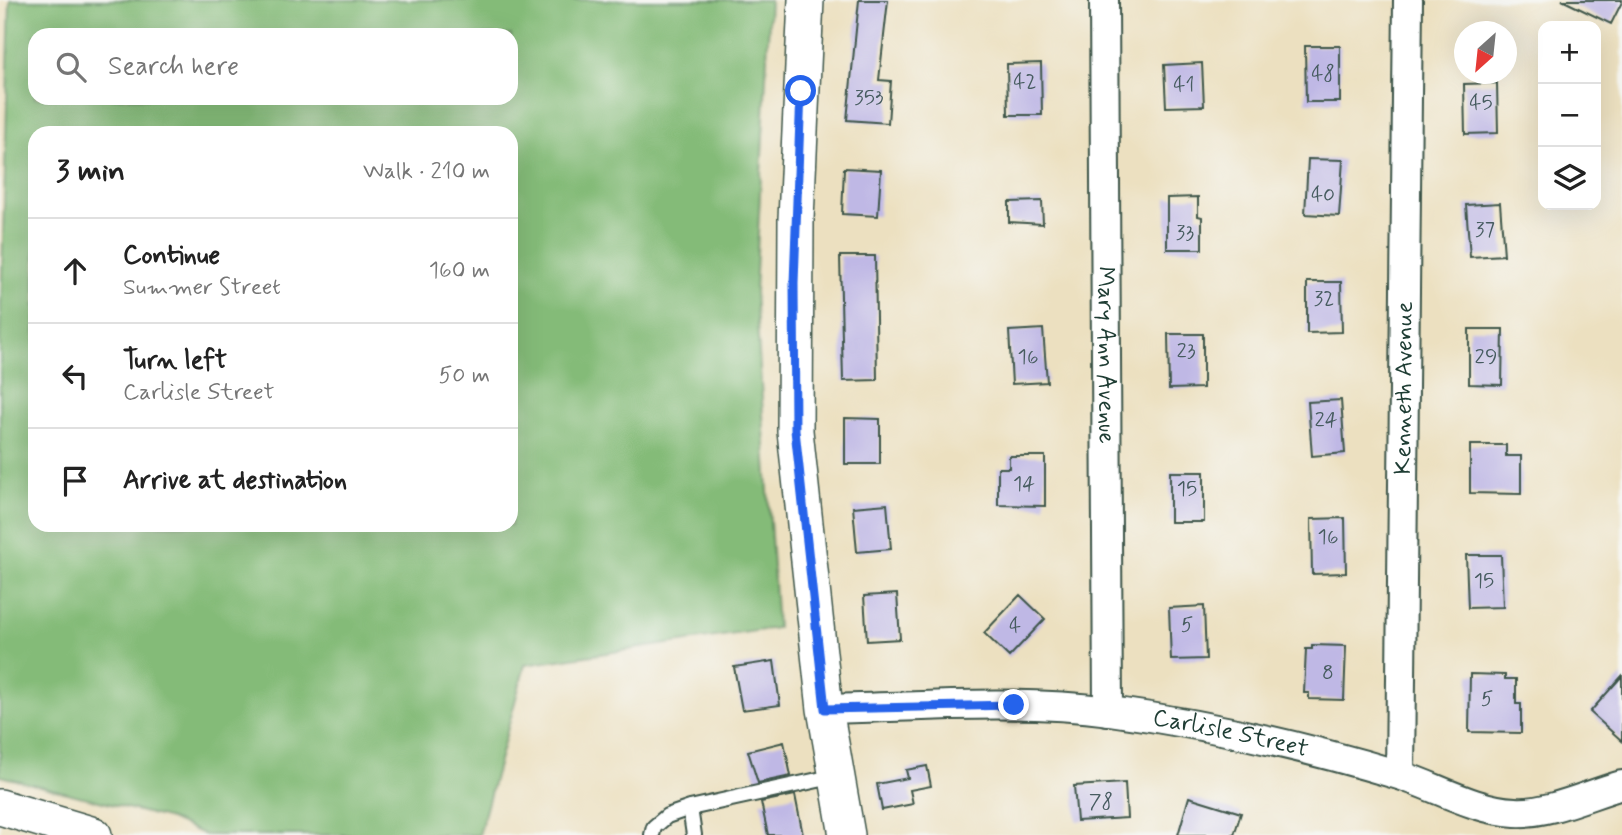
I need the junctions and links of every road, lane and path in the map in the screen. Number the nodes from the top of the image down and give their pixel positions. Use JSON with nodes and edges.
{"nodes":[{"id":1,"x":806,"y":0,"type":"edge"},
{"id":2,"x":1104,"y":0,"type":"edge"},
{"id":3,"x":1408,"y":0,"type":"edge"},
{"id":4,"x":825,"y":709,"type":"junction"},
{"id":5,"x":1108,"y":711,"type":"junction"},
{"id":6,"x":1400,"y":775,"type":"junction"},
{"id":7,"x":836,"y":776,"type":"junction"},
{"id":8,"x":1622,"y":785,"type":"edge"},
{"id":9,"x":0,"y":807,"type":"edge"},
{"id":10,"x":690,"y":808,"type":"junction"},
{"id":11,"x":94,"y":835,"type":"edge"},
{"id":12,"x":652,"y":835,"type":"edge"},
{"id":13,"x":694,"y":835,"type":"edge"},
{"id":14,"x":848,"y":835,"type":"edge"}],
"edges":[{"from":1,"to":4,"type":"street"},
{"from":2,"to":5,"type":"street","name":"Mary Ann Avenue"},
{"from":3,"to":6,"type":"street","name":"Kenneth Avenue"},
{"from":4,"to":5,"type":"street","name":"Carlisle Street"},
{"from":4,"to":7,"type":"street"},
{"from":5,"to":6,"type":"street","name":"Carlisle Street"},
{"from":6,"to":8,"type":"street","name":"Carlisle Street"},
{"from":7,"to":10,"type":"lane"},
{"from":7,"to":14,"type":"street"},
{"from":9,"to":11,"type":"street"},
{"from":10,"to":12,"type":"lane"},
{"from":10,"to":13,"type":"lane"}]}
